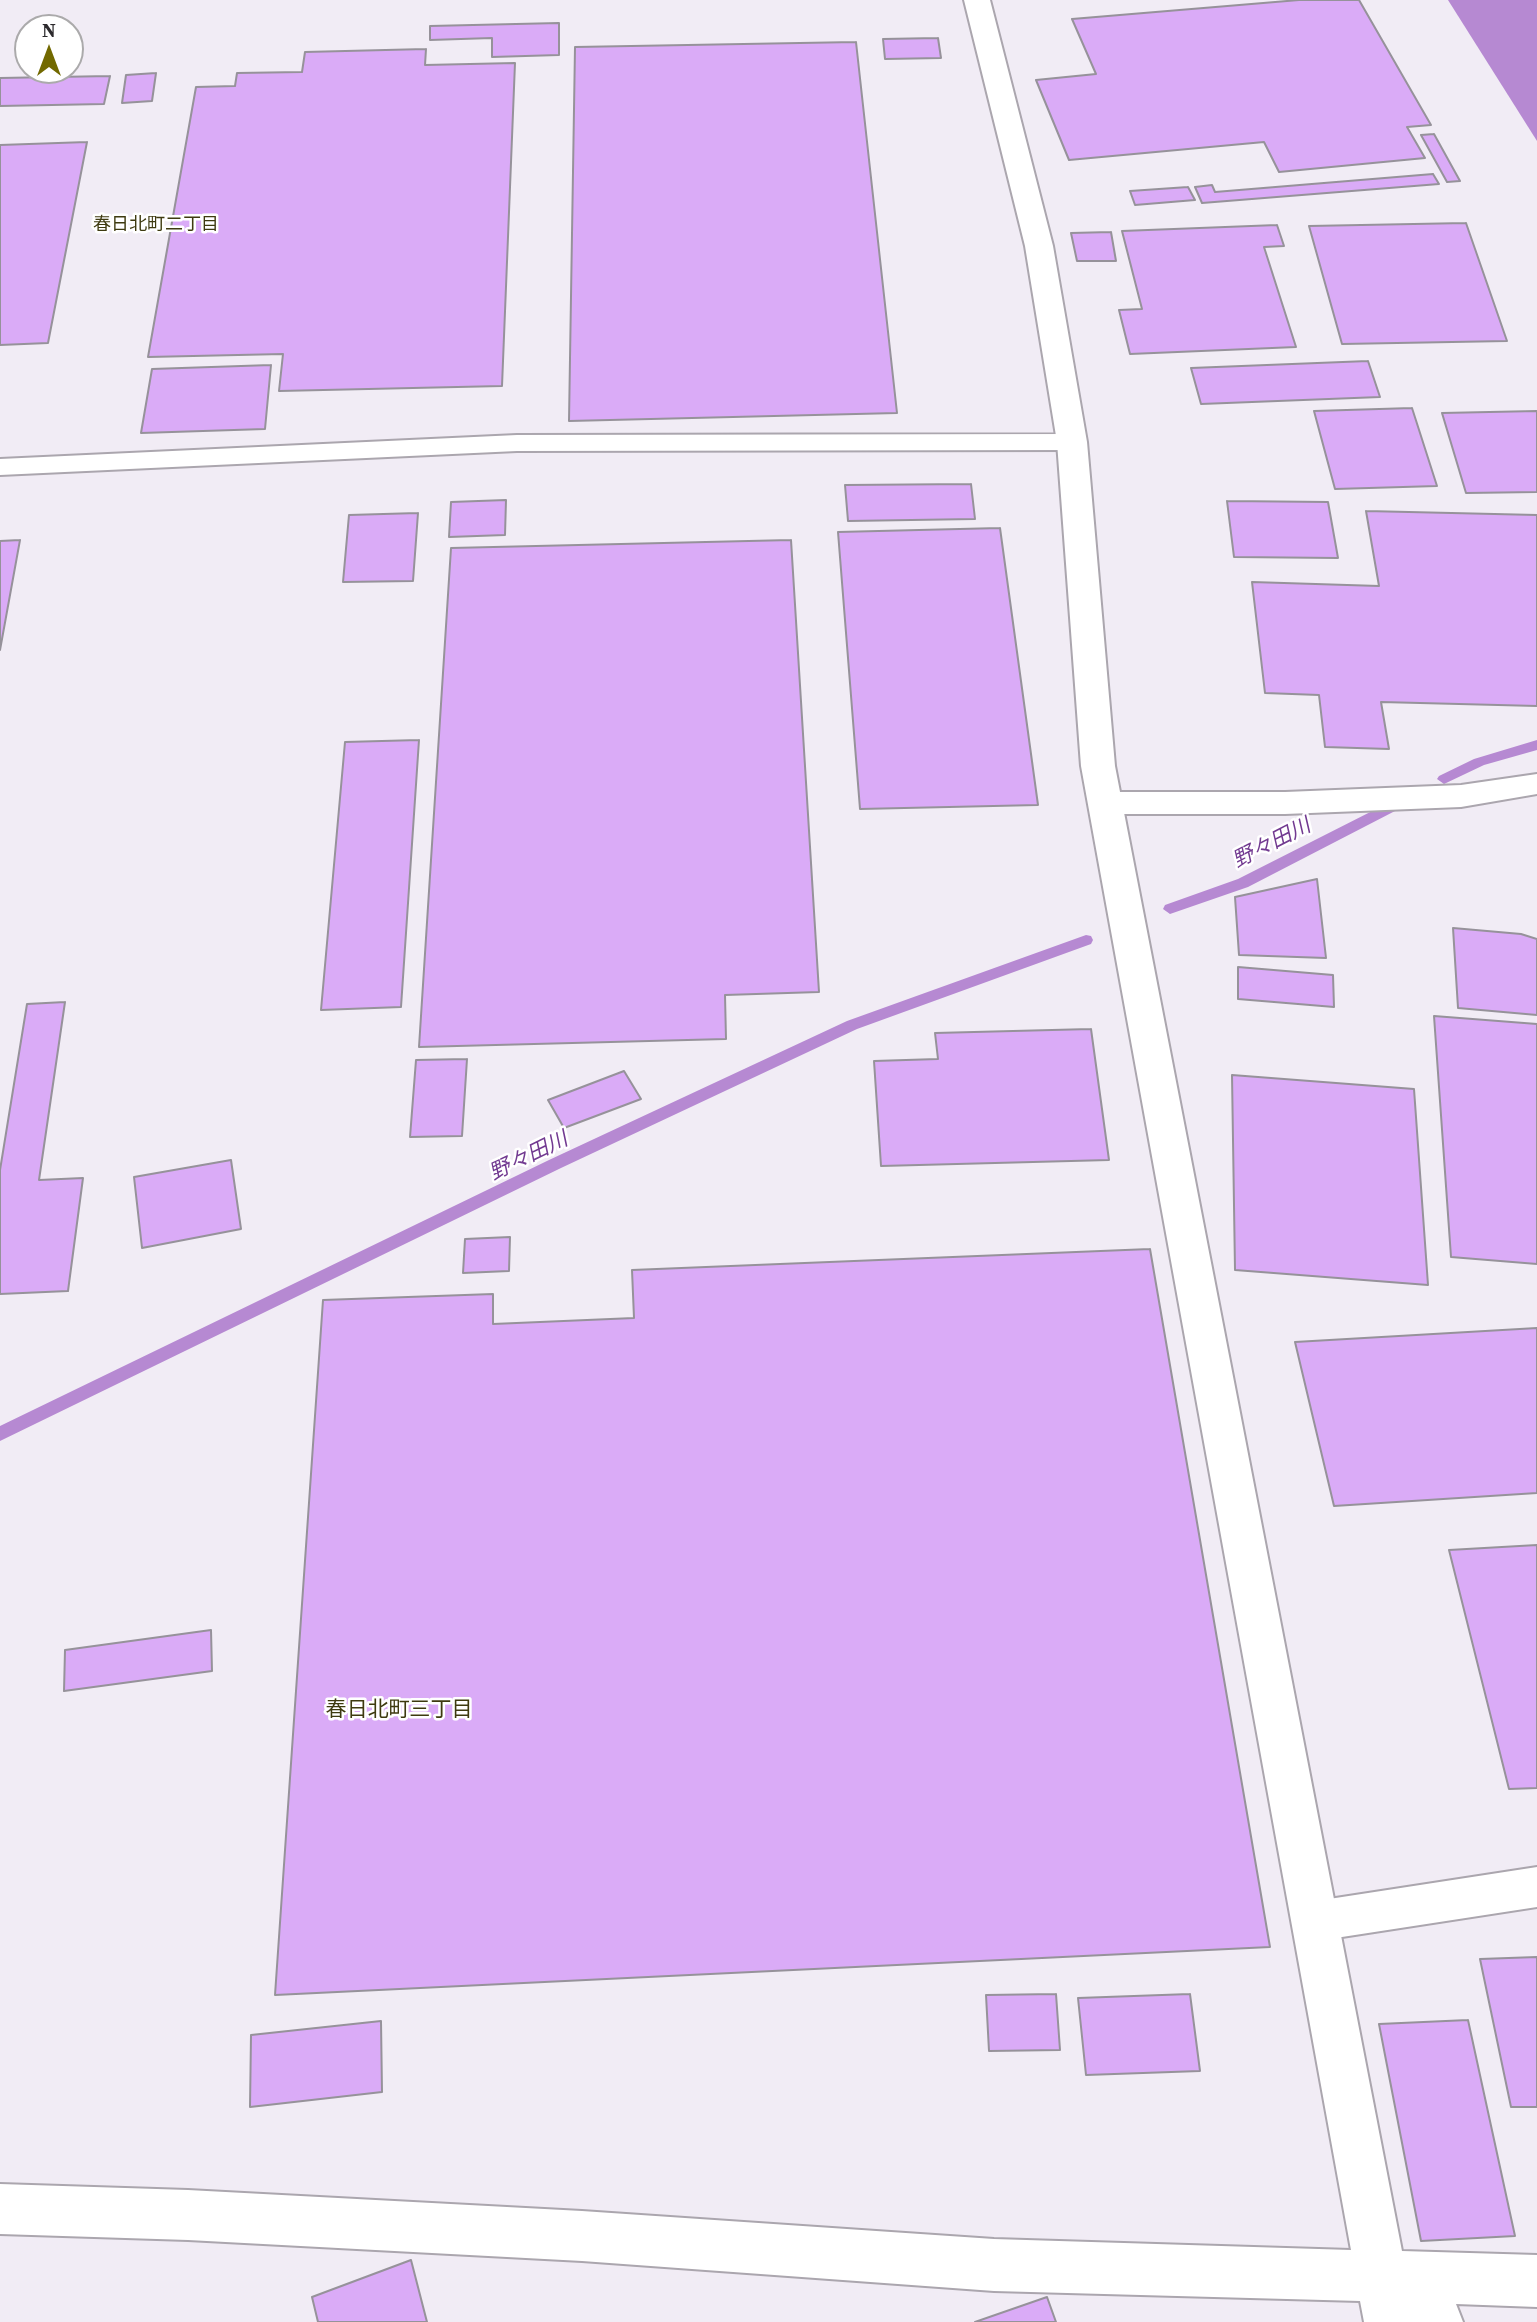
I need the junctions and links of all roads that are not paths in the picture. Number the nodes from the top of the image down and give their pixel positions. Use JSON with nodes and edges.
{"nodes":[{"id":1,"x":977,"y":0,"type":"edge"},
{"id":2,"x":1072,"y":442,"type":"junction"},
{"id":3,"x":0,"y":467,"type":"edge"},
{"id":4,"x":1537,"y":784,"type":"edge"},
{"id":5,"x":1105,"y":803,"type":"junction"},
{"id":6,"x":1537,"y":1887,"type":"edge"},
{"id":7,"x":1316,"y":1921,"type":"junction"},
{"id":8,"x":0,"y":2209,"type":"edge"},
{"id":9,"x":1537,"y":2281,"type":"edge"},
{"id":10,"x":1386,"y":2299,"type":"edge"},
{"id":11,"x":1437,"y":2322,"type":"edge"}],
"edges":[{"from":1,"to":2,"type":"street"},
{"from":2,"to":3,"type":"lane"},
{"from":2,"to":5,"type":"street"},
{"from":4,"to":5,"type":"lane"},
{"from":5,"to":7,"type":"street"},
{"from":6,"to":7,"type":"lane"},
{"from":7,"to":10,"type":"street"},
{"from":8,"to":10,"type":"street"},
{"from":9,"to":10,"type":"street"},
{"from":10,"to":11,"type":"street"}]}
